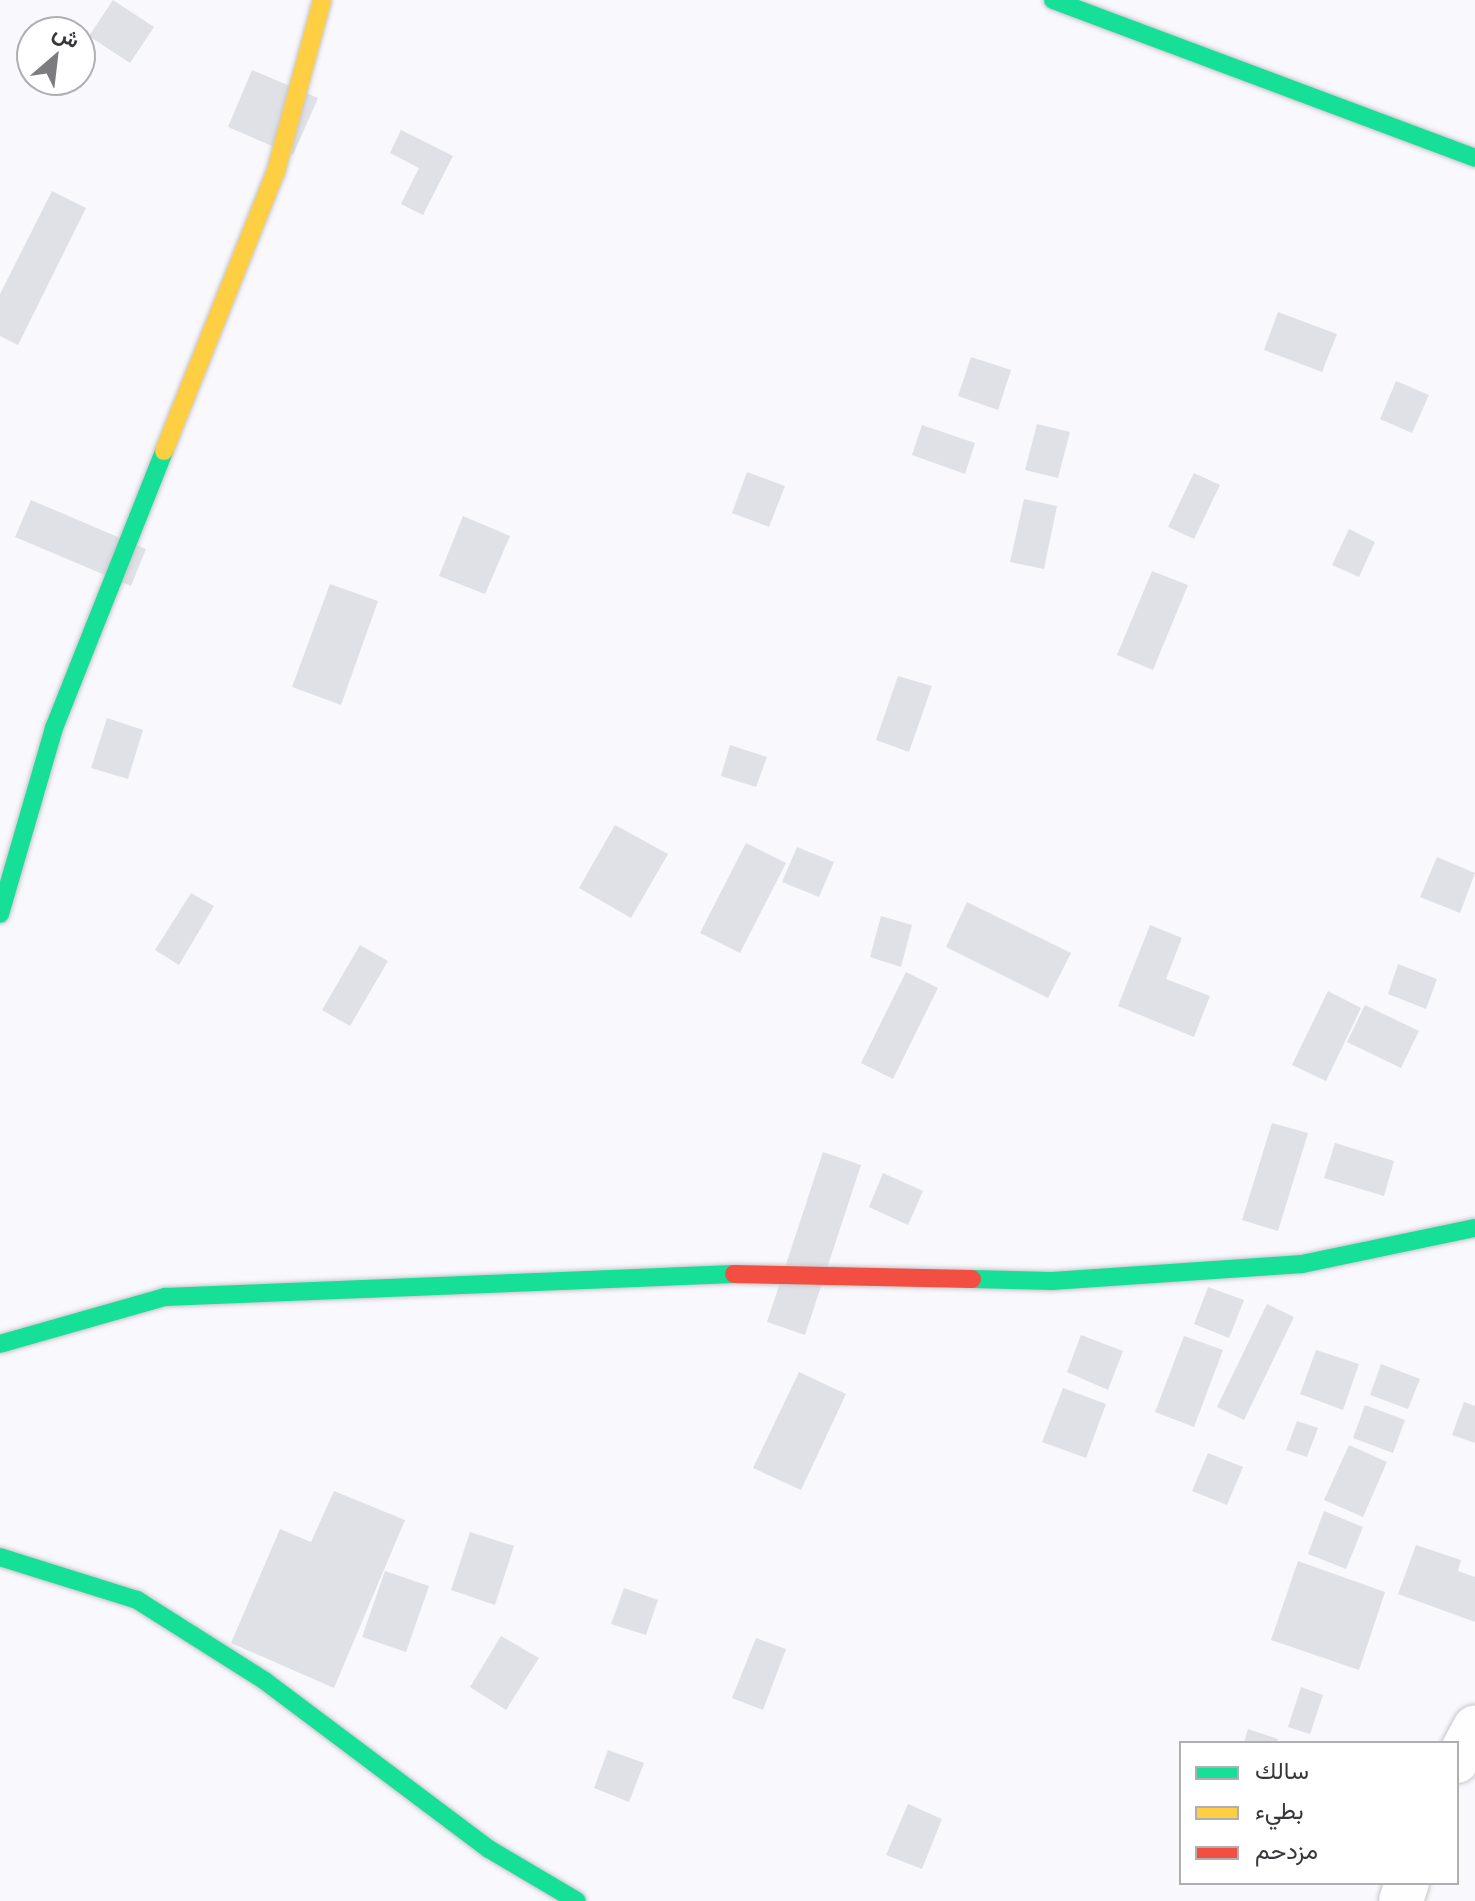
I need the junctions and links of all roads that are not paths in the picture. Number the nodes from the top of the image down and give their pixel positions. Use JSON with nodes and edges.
{"nodes":[{"id":1,"x":322,"y":0,"type":"edge"},
{"id":2,"x":1053,"y":0,"type":"edge"},
{"id":3,"x":1115,"y":11,"type":"edge"},
{"id":4,"x":1475,"y":158,"type":"edge"},
{"id":5,"x":0,"y":914,"type":"edge"},
{"id":6,"x":1475,"y":1228,"type":"edge"},
{"id":7,"x":0,"y":1344,"type":"edge"},
{"id":8,"x":0,"y":1557,"type":"edge"},
{"id":9,"x":1475,"y":1727,"type":"edge"},
{"id":10,"x":1459,"y":1757,"type":"edge"},
{"id":11,"x":577,"y":1901,"type":"edge"}],
"edges":[{"from":1,"to":5,"type":"street"},
{"from":2,"to":3,"type":"street"},
{"from":3,"to":4,"type":"street"},
{"from":6,"to":7,"type":"street"},
{"from":8,"to":11,"type":"street"},
{"from":9,"to":10,"type":"street"}]}
